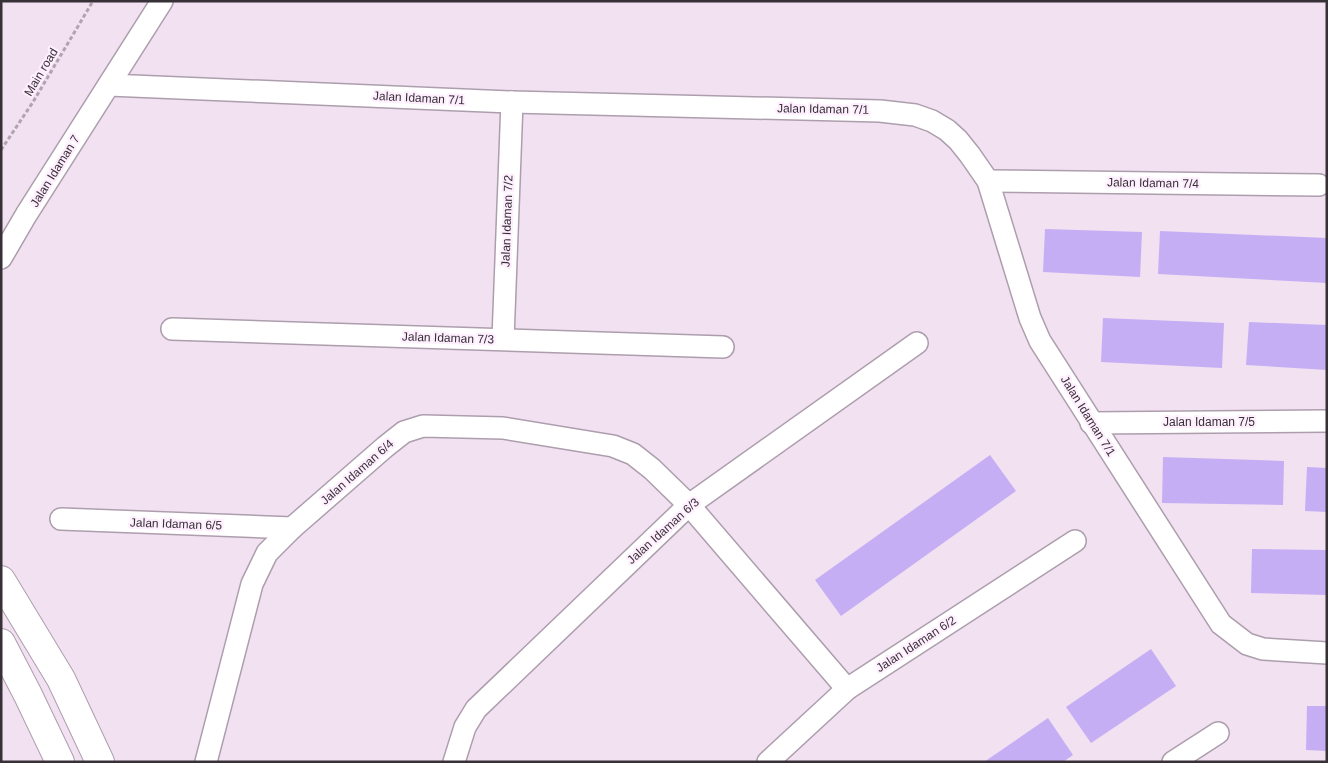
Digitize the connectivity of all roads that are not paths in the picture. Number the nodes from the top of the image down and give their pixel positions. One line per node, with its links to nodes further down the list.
1 (162, 1): 2 (street, Jalan Idaman 7)
2 (109, 85): 3 (street, Jalan Idaman 7/1); 6 (street, Jalan Idaman 7)
3 (512, 102): 4 (street, Jalan Idaman 7/1); 8 (street, Jalan Idaman 7/2)
4 (988, 181): 5 (street, Jalan Idaman 7/4); 12 (street, Jalan Idaman 7/1)
5 (1319, 185)
6 (1, 258)
7 (172, 329): 8 (street, Jalan Idaman 7/3)
8 (503, 339): 10 (street, Jalan Idaman 7/3)
9 (917, 343): 13 (street, Jalan Idaman 6/3)
10 (723, 347)
11 (1327, 422): 12 (street, Jalan Idaman 7/5)
12 (1091, 423): 19 (street, Jalan Idaman 7/1)
13 (688, 505): 15 (street, Jalan Idaman 6/4); 20 (street, Jalan Idaman 6/4); 25 (street, Jalan Idaman 6/3)
14 (61, 519): 15 (street, Jalan Idaman 6/5)
15 (292, 528): 24 (street, Jalan Idaman 6/4)
16 (1075, 541): 20 (street, Jalan Idaman 6/2)
17 (1, 580): 23 (main road)
18 (1, 643): 22 (main road)
19 (1327, 654)
20 (847, 689): 26 (street, Jalan Idaman 6/2)
21 (1218, 733): 27 (street)
22 (60, 762)
23 (100, 762)
24 (206, 762)
25 (454, 762)
26 (768, 762)
27 (1173, 762)

